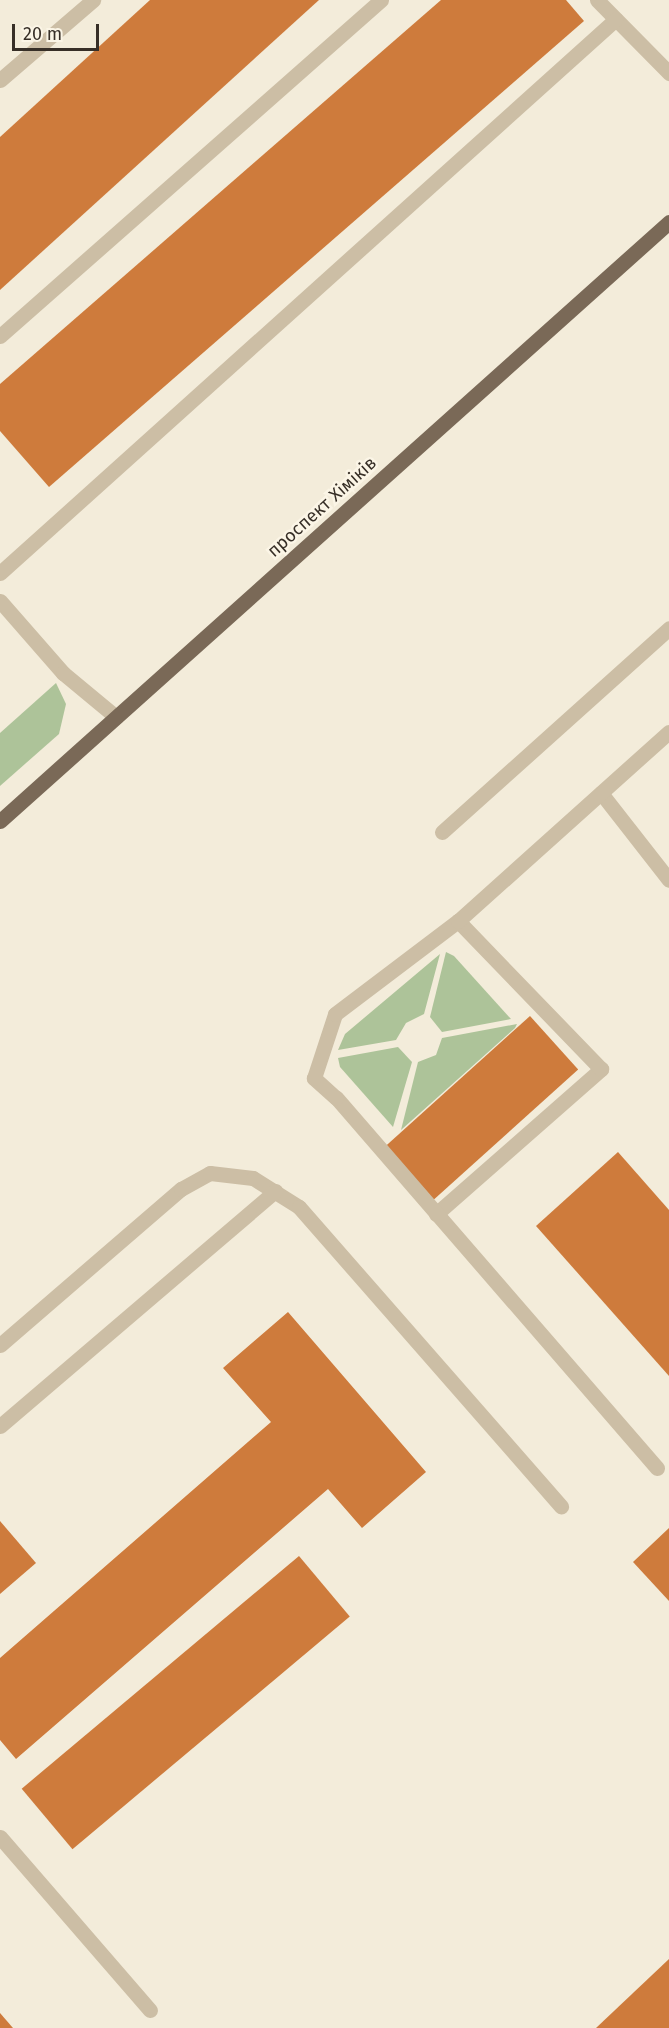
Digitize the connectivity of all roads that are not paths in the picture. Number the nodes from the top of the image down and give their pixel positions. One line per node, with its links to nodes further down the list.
1 (93, 0): 6 (lane)
2 (381, 0): 8 (lane)
3 (597, 0): 4 (lane)
4 (616, 19): 5 (lane); 9 (lane)
5 (669, 73)
6 (0, 80)
7 (669, 222): 12 (main road, проспект Хіміків)
8 (0, 336)
9 (0, 573)
10 (0, 601): 12 (lane)
11 (669, 628): 16 (lane)
12 (116, 717): 15 (main road, проспект Хіміків)
13 (669, 732): 14 (lane)
14 (601, 793): 17 (lane); 18 (lane)
15 (0, 821)
16 (442, 832)
17 (669, 880)
18 (458, 921): 20 (lane); 20 (lane)
19 (275, 1191): 21 (lane); 22 (lane); 24 (lane)
20 (436, 1214): 23 (lane)
21 (0, 1345)
22 (0, 1425)
23 (657, 1468)
24 (561, 1506)
25 (0, 1837): 26 (lane)
26 (150, 2010)

